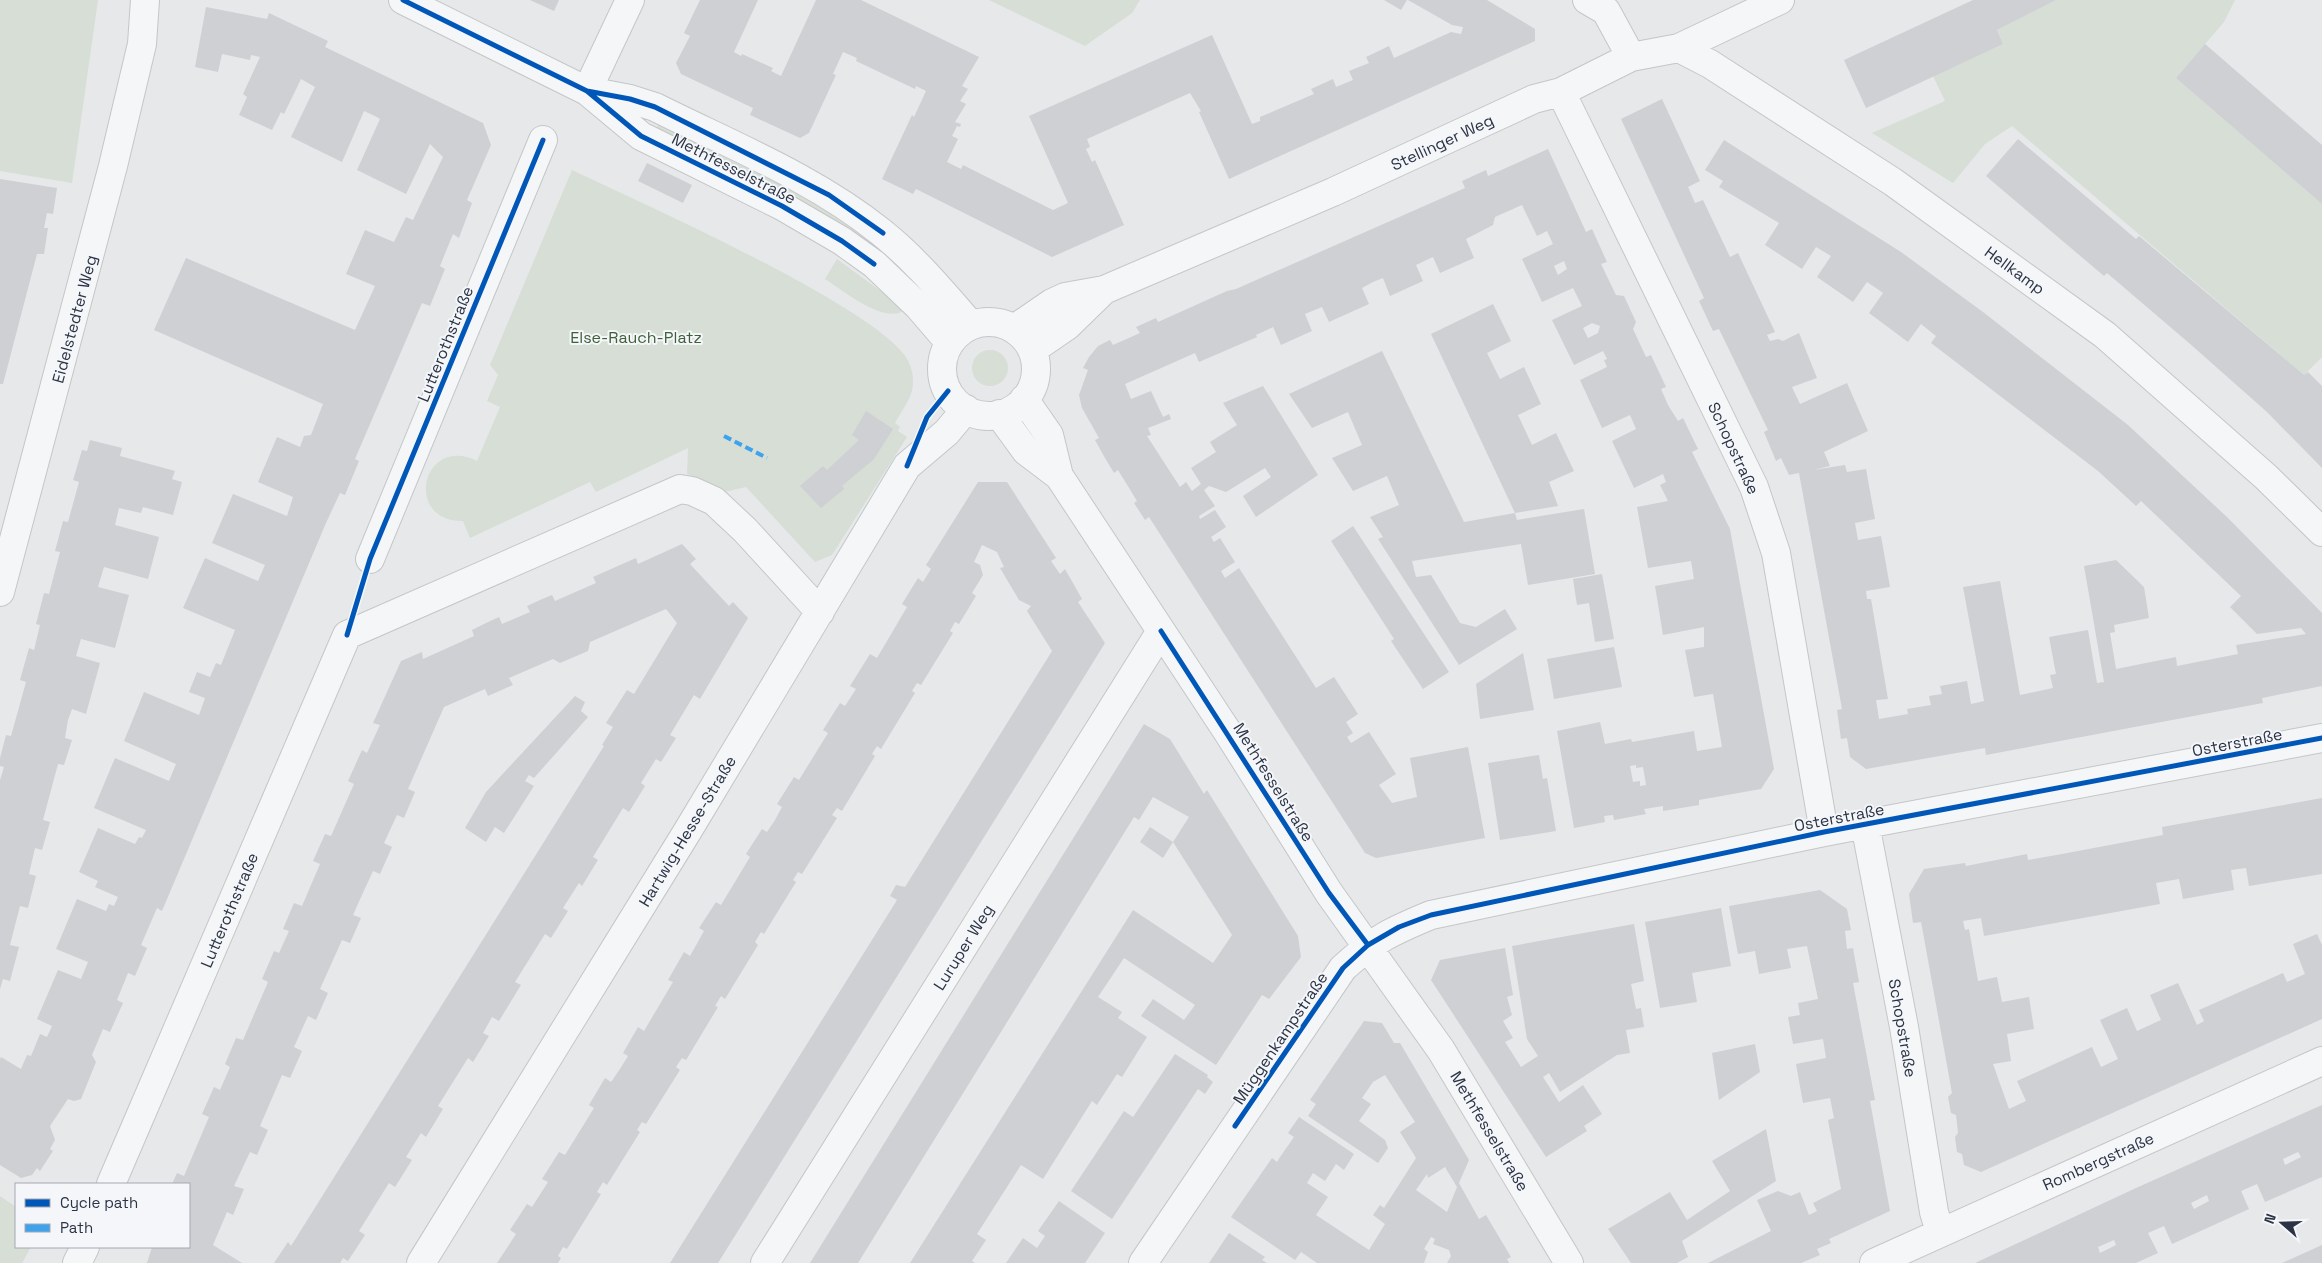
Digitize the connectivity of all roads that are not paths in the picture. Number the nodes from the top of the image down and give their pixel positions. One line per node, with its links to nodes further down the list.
1 (145, 0): 7 (street, Eidelstedter Weg)
2 (165, 0): 7 (street, Eidelstedter Weg)
3 (403, 0): 10 (street, Methfesselstraße)
4 (630, 0): 10 (street)
5 (1587, 0): 9 (street)
6 (1780, 0): 8 (street, Stellinger Weg)
7 (142, 44): 24 (street, Eidelstedter Weg)
8 (1678, 48): 9 (street, Stellinger Weg); 22 (street, Hellkamp)
9 (1631, 57): 11 (street, Stellinger Weg)
10 (587, 91): 14 (street, Methfesselstraße); 16 (street, Methfesselstraße)
11 (1562, 92): 13 (street, Stellinger Weg); 29 (street, Schopstraße)
12 (544, 140): 23 (street, Lutterothstraße)
13 (1104, 290): 15 (street, Stellinger Weg); 17 (street, Stellinger Weg)
14 (971, 325): 15 (street); 16 (street)
15 (1014, 329): 17 (street)
16 (950, 343): 19 (street)
17 (1032, 350): 18 (street)
18 (1024, 399): 20 (street); 21 (street, Methfesselstraße)
19 (966, 409): 20 (street); 25 (street, Hartwig-Hesse-Straße)
20 (999, 414): 21 (street, Methfesselstraße)
21 (1059, 476): 26 (street, Methfesselstraße)
22 (2322, 532)
23 (370, 559)
24 (0, 592)
25 (820, 612): 32 (street, Lutterothstraße); 36 (street, Hartwig-Hesse-Straße)
26 (1161, 631): 30 (street, Methfesselstraße); 37 (street, Luruper Weg)
27 (2322, 738): 28 (street, Osterstraße)
28 (1865, 824): 29 (street, Osterstraße); 33 (street, Schopstraße)
29 (1824, 832): 30 (street, Osterstraße)
30 (1368, 945): 38 (street, Müggenkampstraße); 39 (street, Methfesselstraße)
31 (2322, 1060): 33 (street, Rombergstraße)
32 (112, 1183)
33 (1940, 1232): 40 (street, Rombergstraße)
34 (84, 1248): 35 (street)
35 (77, 1263)
36 (421, 1263)
37 (765, 1263)
38 (1143, 1263)
39 (1569, 1263)
40 (1874, 1263)

